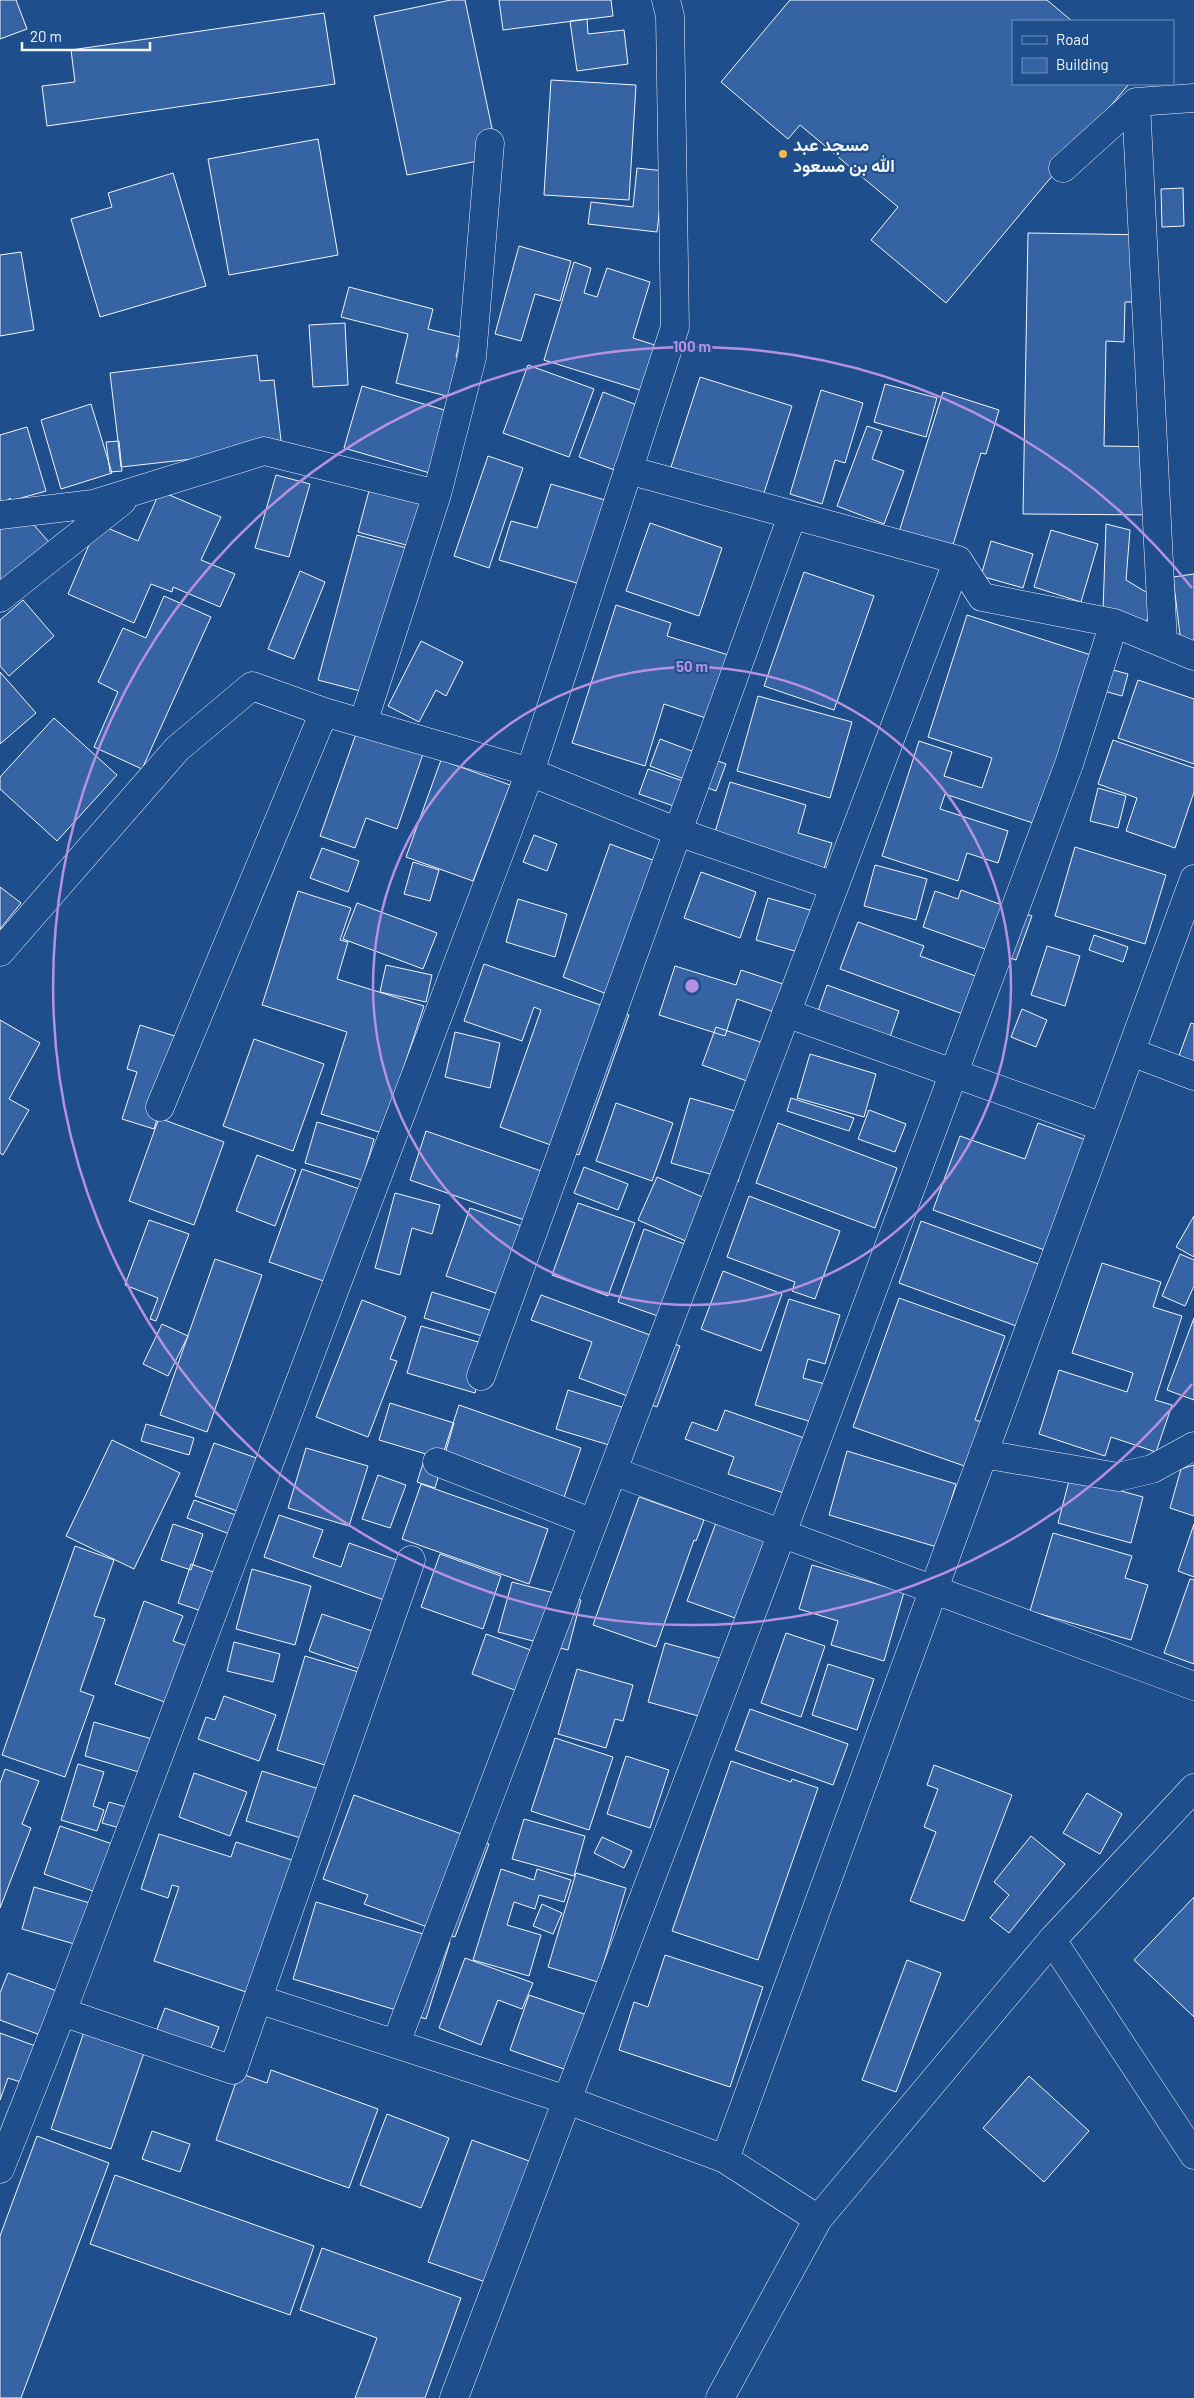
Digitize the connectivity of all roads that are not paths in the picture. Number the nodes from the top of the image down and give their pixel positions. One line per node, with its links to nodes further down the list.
1 (666, 0): 6 (street)
2 (1194, 98): 3 (street)
3 (1136, 102): 5 (street); 14 (street)
4 (490, 143): 8 (street)
5 (1063, 168)
6 (628, 470): 10 (street); 18 (street)
7 (134, 492): 8 (street); 9 (street); 12 (street)
8 (437, 494): 17 (street)
9 (0, 515)
10 (792, 516): 11 (street); 19 (street)
11 (958, 560): 13 (street); 21 (street)
12 (0, 598)
13 (1114, 623): 14 (street); 25 (street)
14 (1163, 643): 15 (street)
15 (1194, 656)
16 (324, 712): 17 (street); 22 (street); 27 (street)
17 (363, 723): 18 (street)
18 (530, 772): 19 (street); 42 (street)
19 (678, 832): 21 (street); 29 (street)
20 (1194, 879): 24 (street)
21 (834, 886): 23 (street)
22 (0, 952)
23 (786, 1013): 25 (street); 33 (street)
24 (1131, 1052): 26 (street); 28 (street)
25 (953, 1073): 28 (street); 35 (street)
26 (1194, 1076)
27 (160, 1108)
28 (1103, 1127): 31 (street)
29 (481, 1376)
30 (1194, 1446): 31 (street)
31 (983, 1454): 37 (street)
32 (437, 1462): 34 (street)
33 (613, 1471): 34 (street); 35 (street)
34 (593, 1523): 43 (street)
35 (782, 1533): 37 (street); 44 (street)
36 (411, 1560): 41 (street)
37 (934, 1589): 38 (street); 46 (street)
38 (1194, 1686)
39 (1194, 1788): 40 (street)
40 (1052, 1940): 45 (street); 48 (street)
41 (258, 1999): 42 (street); 43 (street)
42 (62, 2012): 47 (street)
43 (396, 2043): 44 (street)
44 (567, 2100): 46 (street); 49 (street)
45 (1194, 2155)
46 (725, 2159): 48 (street)
47 (0, 2169)
48 (818, 2218): 50 (street)
49 (454, 2398)
50 (720, 2398)

